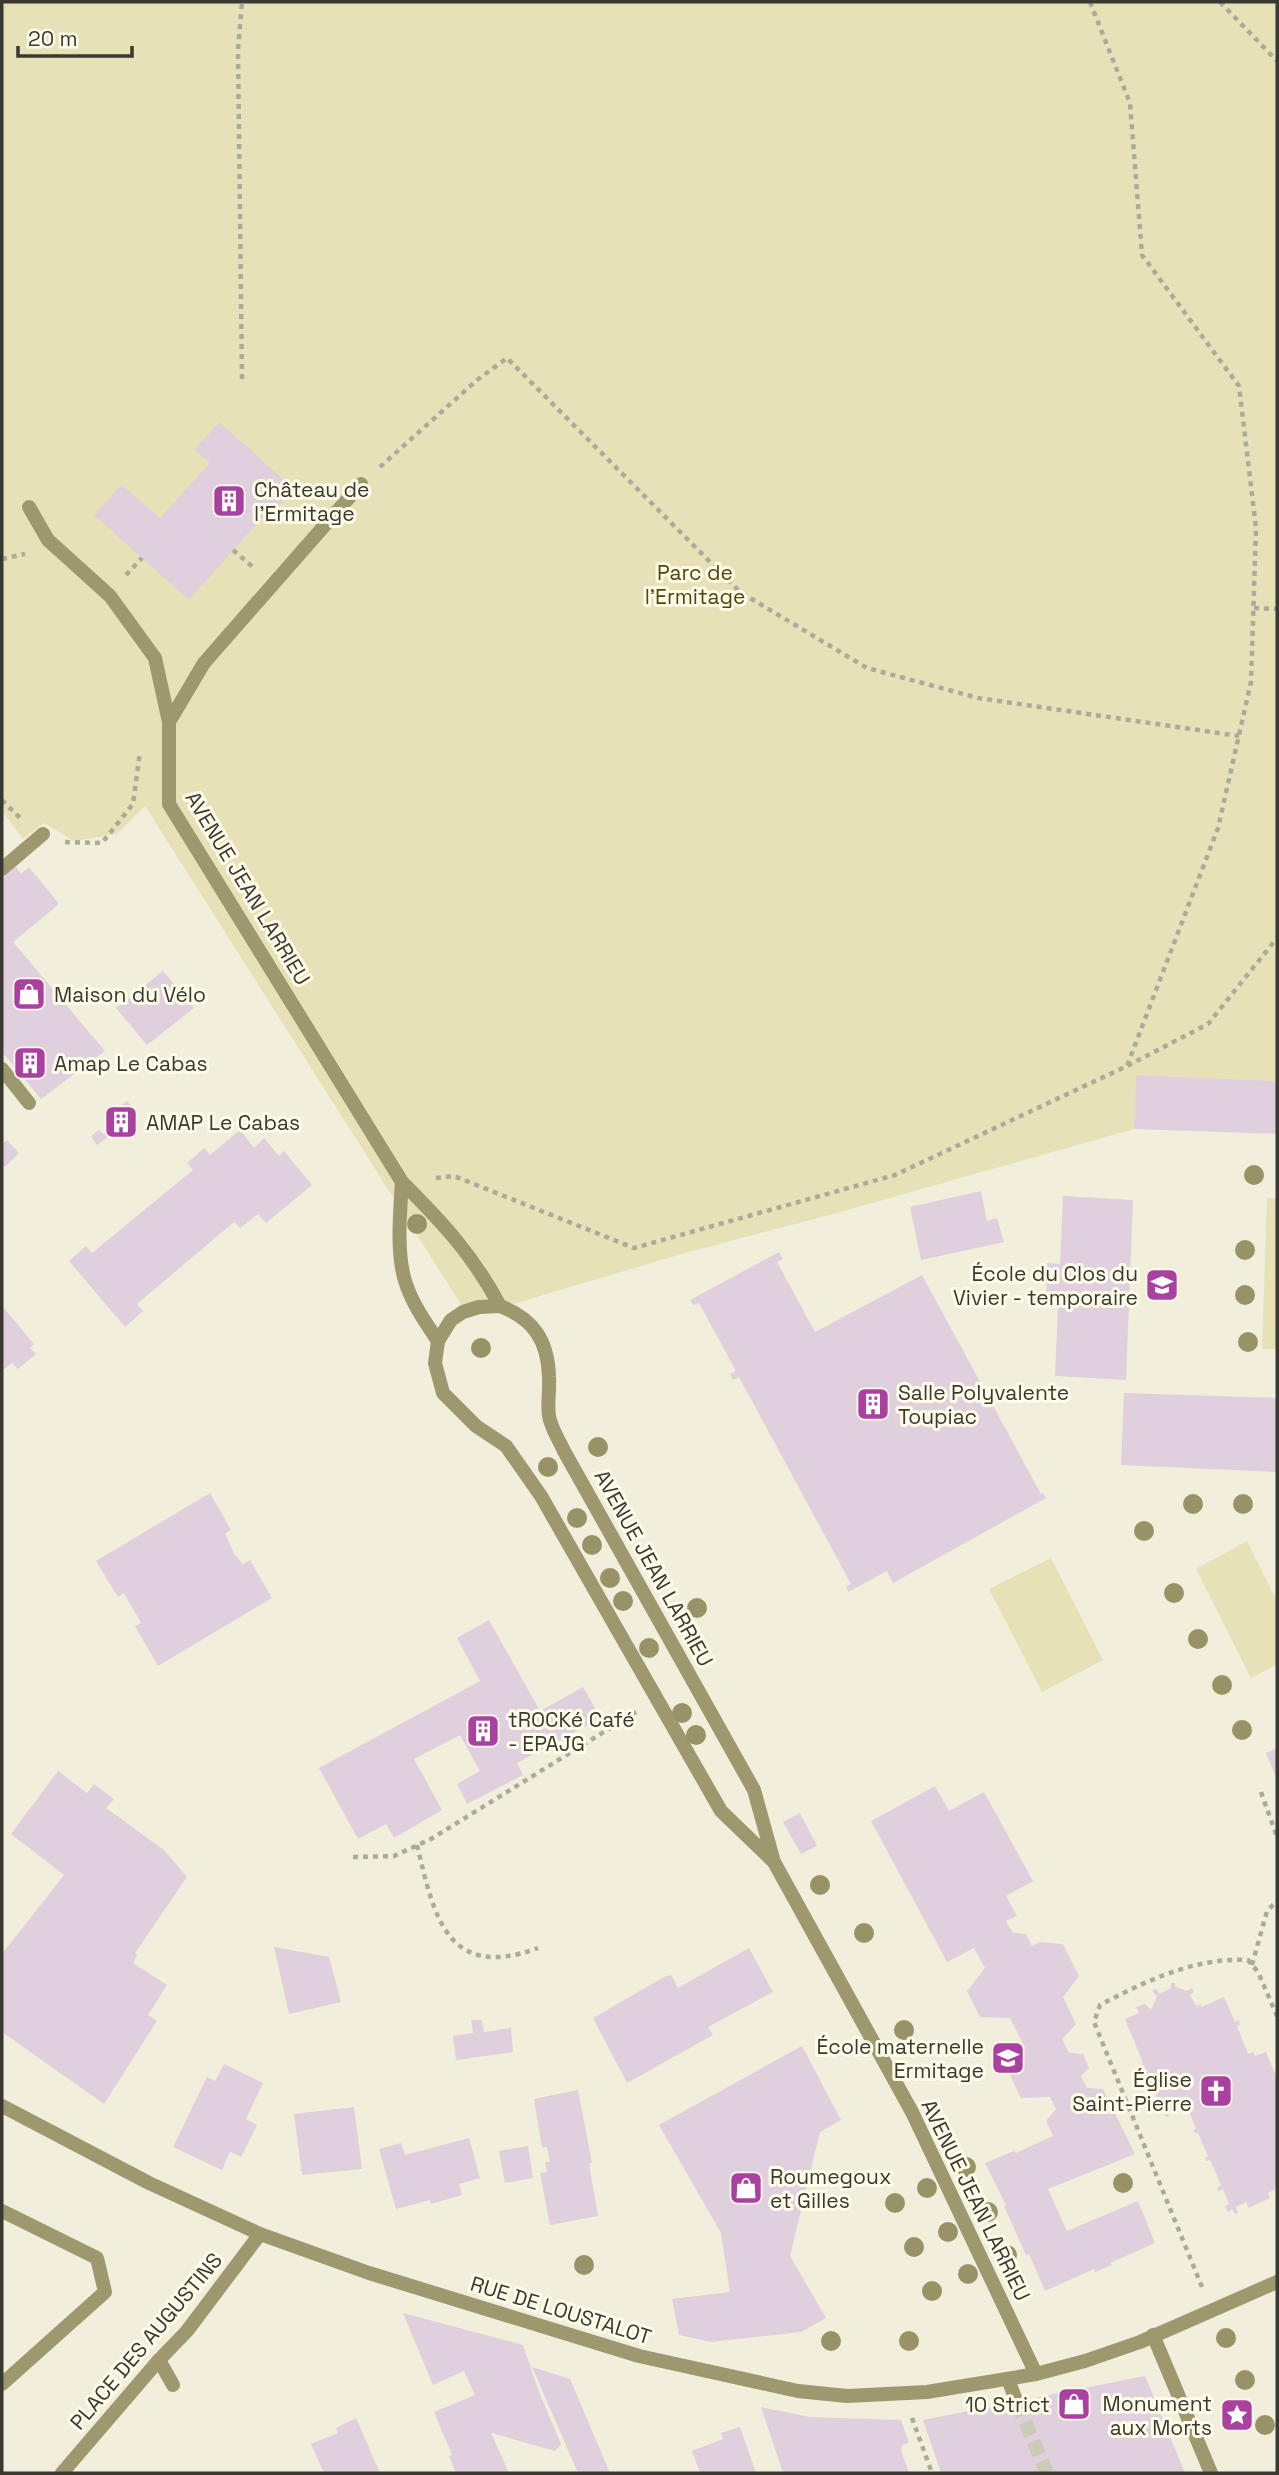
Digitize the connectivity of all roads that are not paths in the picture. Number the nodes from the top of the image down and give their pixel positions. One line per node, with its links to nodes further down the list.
1 (361, 484): 3 (street)
2 (29, 507): 3 (street, AVENUE JEAN LARRIEU)
3 (169, 722): 8 (street, AVENUE JEAN LARRIEU)
4 (43, 834): 5 (street)
5 (2, 869)
6 (2, 1069): 7 (street)
7 (29, 1103)
8 (402, 1182): 9 (street, AVENUE JEAN LARRIEU); 10 (street)
9 (500, 1306): 10 (street); 11 (street, AVENUE JEAN LARRIEU)
10 (438, 1341): 11 (street, AVENUE JEAN LARRIEU)
11 (774, 1862): 18 (street, AVENUE JEAN LARRIEU)
12 (2, 2106): 14 (street, RUE DE LOUSTALOT)
13 (2, 2211): 20 (street)
14 (260, 2234): 17 (street, PLACE DES AUGUSTINS); 19 (street, RUE DE LOUSTALOT)
15 (1277, 2282): 16 (street, RUE DE LOUSTALOT)
16 (1146, 2339): 18 (street, RUE DE LOUSTALOT); 24 (street)
17 (159, 2360): 21 (street); 23 (street, PLACE DES AUGUSTINS)
18 (1036, 2374): 19 (street, RUE DE LOUSTALOT)
19 (1008, 2379): 22 (street)
20 (2, 2384)
21 (173, 2385)
22 (1017, 2403)
23 (62, 2473)
24 (1211, 2473)

